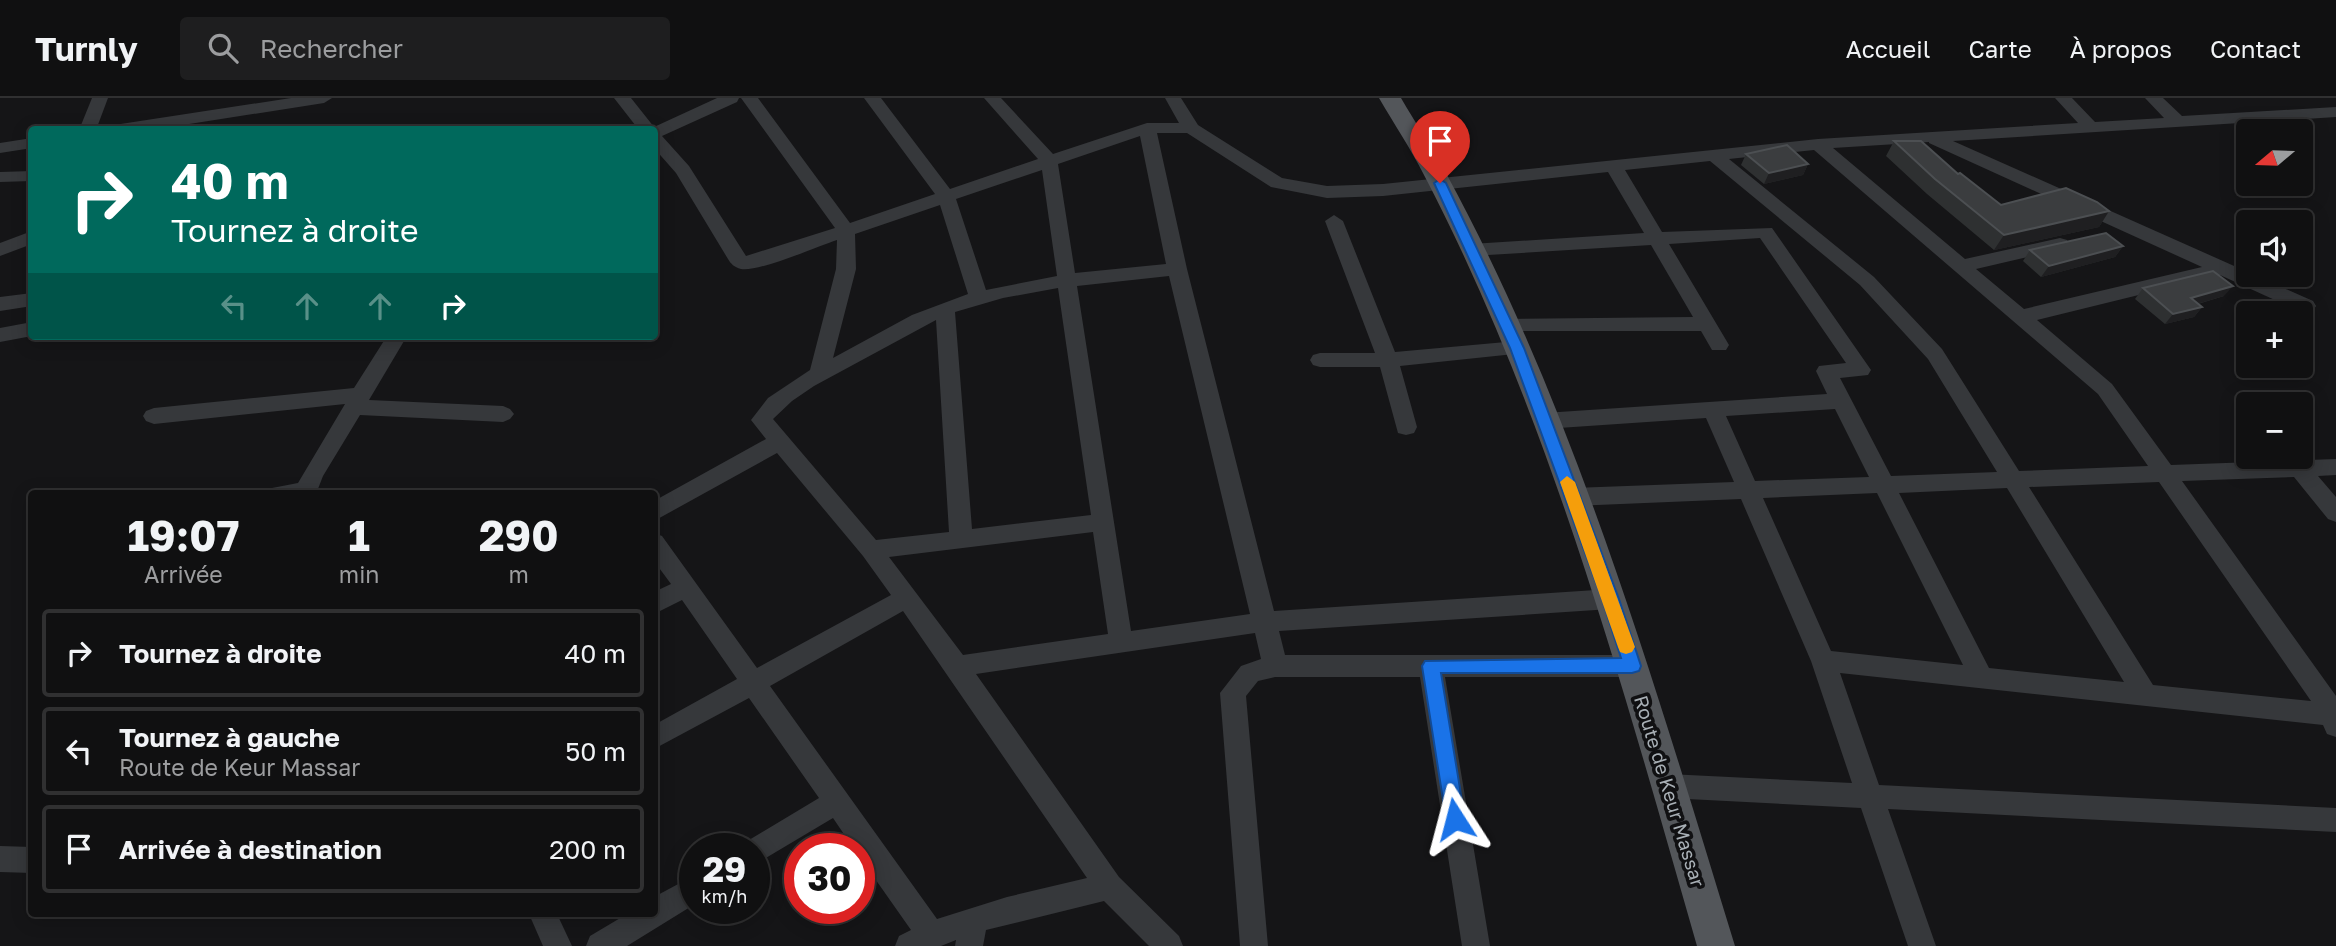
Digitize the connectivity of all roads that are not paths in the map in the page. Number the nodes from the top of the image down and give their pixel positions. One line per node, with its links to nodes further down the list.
1 (100, 98): 18 (street)
2 (205, 98): 17 (street)
3 (324, 98): 17 (street)
4 (622, 98): 20 (street)
5 (731, 98): 24 (street)
6 (750, 98): 39 (street)
7 (872, 98): 36 (street)
8 (992, 98): 31 (street)
9 (1173, 98): 23 (street)
10 (1390, 98): 35 (main road, Route de Keur Massar)
11 (2063, 98): 21 (street)
12 (2152, 98): 16 (street)
13 (2254, 98): 15 (street)
14 (2336, 112): 15 (street)
15 (2274, 116): 16 (street)
16 (2178, 121): 21 (street)
17 (197, 124): 19 (street)
18 (89, 126)
19 (169, 126)
20 (646, 126)
21 (2091, 127): 25 (street)
22 (1147, 128): 23 (street); 31 (street); 48 (street)
23 (1191, 128): 35 (street)
24 (658, 133)
25 (1930, 137): 28 (street); 38 (street)
26 (658, 140): 39 (street)
27 (28, 144): 29 (street)
28 (1818, 144): 30 (street); 46 (street)
29 (0, 148)
30 (1714, 155): 32 (street); 77 (street)
31 (1049, 160): 36 (street); 49 (street)
32 (1613, 165): 35 (street); 42 (street)
33 (28, 176): 34 (street)
34 (0, 177)
35 (1440, 183): 45 (main road, Route de Keur Massar)
36 (946, 196): 39 (street); 50 (street)
37 (1334, 221): 63 (street)
38 (2132, 228): 40 (street); 47 (street)
39 (846, 230): 64 (street)
40 (2106, 234)
41 (28, 239): 44 (street)
42 (1657, 239): 45 (street); 56 (street); 66 (street)
43 (2079, 239): 46 (street)
44 (0, 250)
45 (1471, 250): 59 (main road, Route de Keur Massar)
46 (1961, 266): 55 (street)
47 (2222, 268): 52 (street); 55 (street)
48 (1177, 269): 49 (street); 92 (street)
49 (1066, 281): 50 (street); 84 (street)
50 (979, 299): 54 (street)
51 (28, 300): 53 (street)
52 (2295, 301)
53 (0, 304)
54 (945, 309): 64 (street); 85 (street)
55 (2021, 317): 76 (street)
56 (1707, 324): 59 (street); 61 (street)
57 (28, 330): 58 (street)
58 (0, 335)
59 (1511, 336): 63 (street); 70 (main road, Route de Keur Massar)
60 (395, 340): 65 (street)
61 (1719, 345)
62 (1320, 360): 63 (street)
63 (1388, 360): 71 (street)
64 (818, 374): 72 (street)
65 (357, 401): 68 (street); 69 (street); 79 (street)
66 (1840, 401): 67 (street); 78 (street)
67 (1713, 410): 70 (street); 80 (street)
68 (503, 414)
69 (154, 416)
70 (1544, 421): 81 (main road, Route de Keur Massar)
71 (1406, 427)
72 (780, 441): 82 (street); 87 (street)
73 (2336, 467): 74 (street)
74 (2313, 468)
75 (2300, 469): 76 (street); 83 (street)
76 (2165, 474): 77 (street); 102 (street)
77 (2013, 480): 78 (street); 101 (street)
78 (1884, 485): 80 (street); 99 (street)
79 (307, 490)
80 (1748, 490): 81 (street); 94 (street)
81 (1573, 497): 90 (main road, Route de Keur Massar)
82 (658, 510)
83 (2336, 513)
84 (1103, 522): 85 (street); 93 (street)
85 (961, 540): 87 (street)
86 (658, 548): 88 (street)
87 (871, 550): 89 (street)
88 (686, 587): 91 (street); 100 (street)
89 (906, 598): 95 (street); 100 (street)
90 (1611, 599): 92 (street); 98 (main road, Route de Keur Massar)
91 (658, 602)
92 (1265, 622): 93 (street); 96 (street)
93 (1121, 642): 95 (street)
94 (1823, 661): 99 (street); 106 (street)
95 (957, 666): 112 (street)
96 (1275, 666): 97 (street); 122 (street)
97 (1431, 666): 98 (street); 123 (street)
98 (1632, 666): 105 (main road, Route de Keur Massar)
99 (1982, 678): 101 (street)
100 (754, 683): 104 (street); 107 (street)
101 (2146, 695): 102 (street)
102 (2336, 715): 103 (street)
103 (2336, 726)
104 (658, 736)
105 (1668, 786): 106 (street); 124 (main road, Route de Keur Massar)
106 (1870, 796): 108 (street); 125 (street)
107 (837, 802): 109 (street); 118 (street)
108 (2336, 820)
109 (770, 842)
110 (0, 859): 111 (street)
111 (28, 860)
112 (1109, 886): 117 (street); 119 (street)
113 (679, 898): 114 (street)
114 (658, 911)
115 (544, 917): 120 (street)
116 (647, 917): 121 (street)
117 (971, 934): 118 (street)
118 (920, 940)
119 (1160, 942)
120 (558, 946)
121 (600, 946)
122 (1254, 946)
123 (1476, 946)
124 (1716, 946)
125 (1922, 946)

